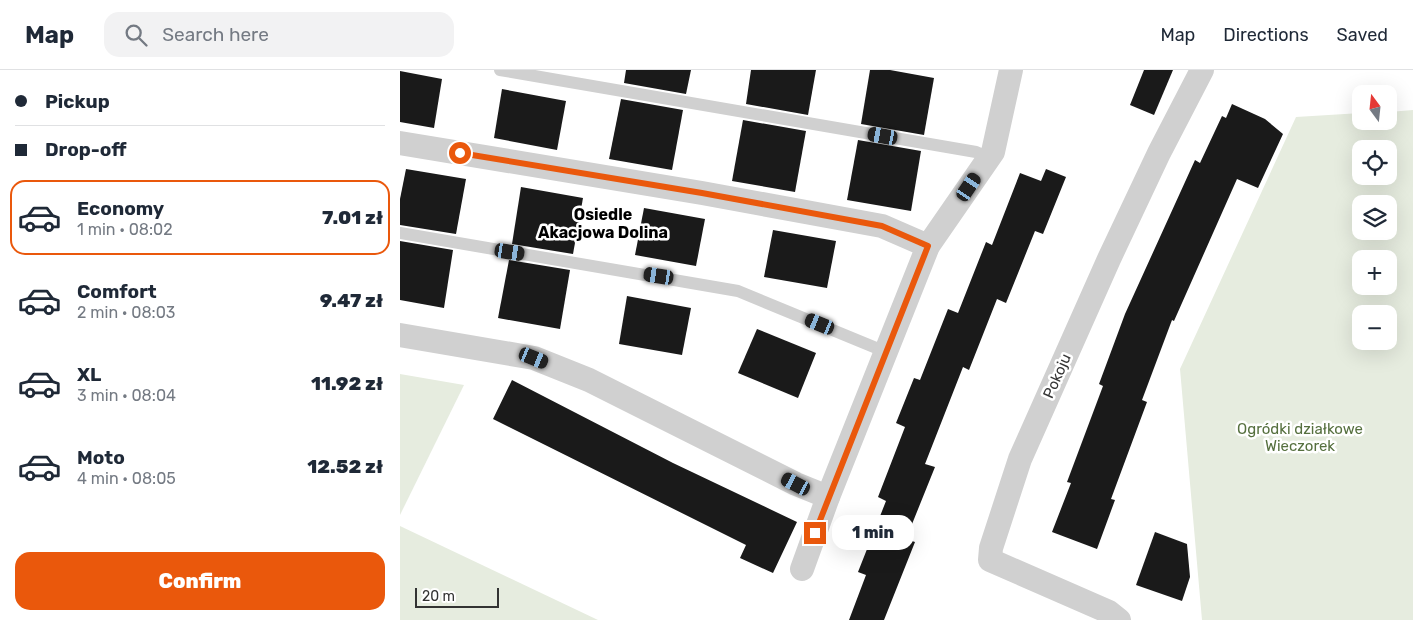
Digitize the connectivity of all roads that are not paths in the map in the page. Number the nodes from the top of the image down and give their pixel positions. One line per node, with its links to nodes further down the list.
1 (500, 70): 5 (lane)
2 (1011, 70): 5 (street)
3 (1202, 70): 12 (street, Pokoju)
4 (400, 143): 7 (street)
5 (989, 158): 7 (street)
6 (400, 233): 9 (lane)
7 (928, 246): 9 (street)
8 (400, 335): 10 (street)
9 (886, 352): 10 (street)
10 (828, 497): 11 (street)
11 (802, 568)
12 (1120, 620)

